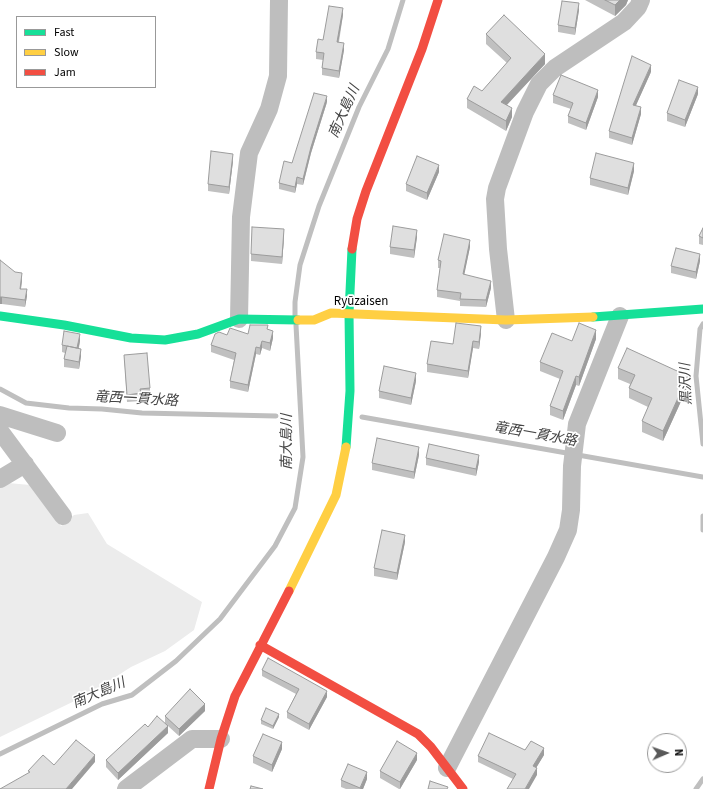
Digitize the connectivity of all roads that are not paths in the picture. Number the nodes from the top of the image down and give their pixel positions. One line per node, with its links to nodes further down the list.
1 (279, 0): 8 (street)
2 (438, 0): 5 (street)
3 (641, 0): 9 (street)
4 (703, 309): 7 (street, Ryūzaisen)
5 (349, 313): 8 (street, Ryūzaisen); 9 (street, Ryūzaisen); 16 (street)
6 (0, 316): 8 (street, Ryūzaisen)
7 (620, 316): 9 (street, Ryūzaisen); 18 (street)
8 (239, 319)
9 (506, 320)
10 (0, 415): 12 (street)
11 (0, 431): 13 (street)
12 (57, 433)
13 (25, 464): 14 (street); 15 (street)
14 (0, 479)
15 (63, 516)
16 (260, 645): 17 (street); 18 (street)
17 (221, 739): 19 (street); 20 (street)
18 (447, 768): 21 (street)
19 (126, 789)
20 (209, 789)
21 (463, 789)

